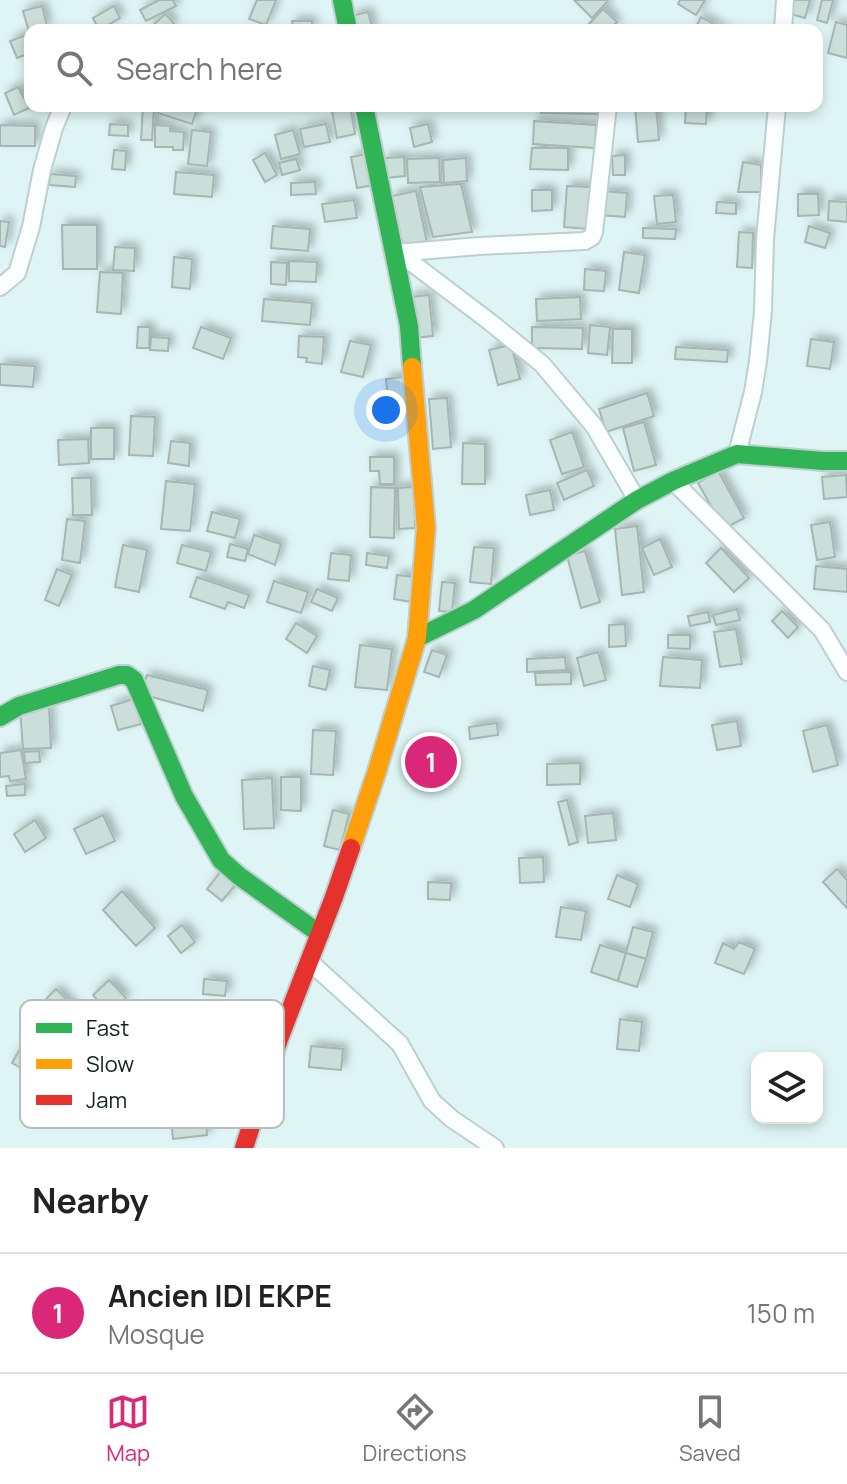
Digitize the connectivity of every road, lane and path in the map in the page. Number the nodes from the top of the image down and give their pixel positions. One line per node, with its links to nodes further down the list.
1 (342, 0): 3 (street)
2 (785, 0): 4 (street)
3 (347, 24)
4 (783, 24)
5 (61, 112): 10 (street)
6 (365, 112): 9 (street)
7 (607, 112): 9 (street)
8 (776, 112): 11 (street)
9 (396, 253): 14 (street); 15 (street)
10 (0, 287)
11 (737, 454): 12 (street); 13 (street)
12 (847, 461)
13 (673, 481): 14 (street); 16 (street)
14 (637, 500): 15 (street)
15 (417, 638): 18 (street)
16 (847, 672)
17 (0, 717): 18 (street)
18 (320, 934): 19 (street)
19 (309, 961): 20 (street); 23 (street)
20 (284, 1026)
21 (250, 1128): 22 (street)
22 (243, 1148)
23 (495, 1148)

